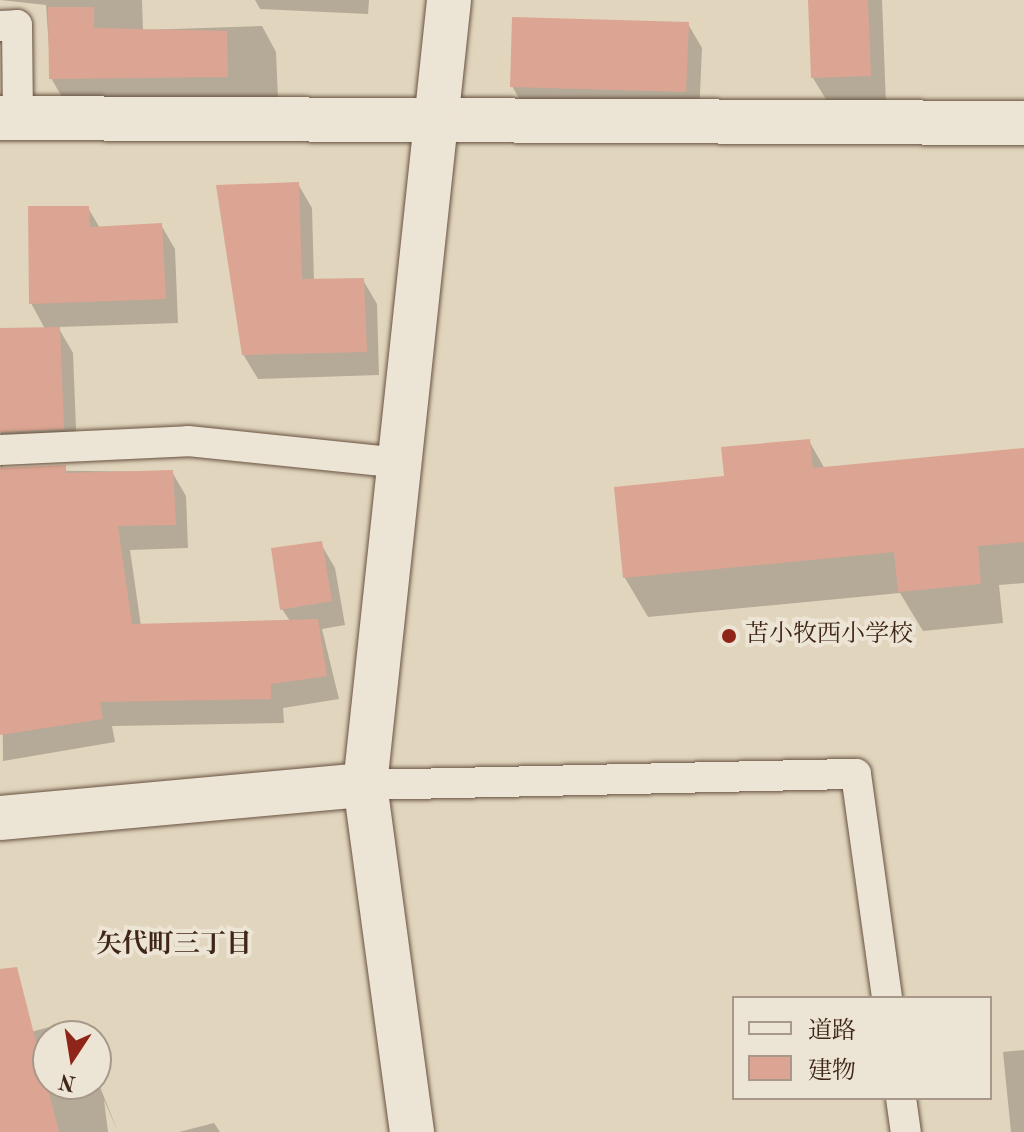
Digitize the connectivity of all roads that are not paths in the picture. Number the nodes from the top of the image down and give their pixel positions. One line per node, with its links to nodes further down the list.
1 (449, 0): 4 (street)
2 (0, 26): 3 (lane)
3 (9, 118): 4 (street)
4 (438, 122): 5 (street); 7 (street)
5 (1024, 123)
6 (0, 450): 7 (lane)
7 (400, 463): 8 (street)
8 (365, 785): 9 (street); 10 (lane); 12 (street)
9 (0, 818)
10 (887, 996)
11 (901, 1100): 13 (lane)
12 (412, 1132)
13 (906, 1132)

